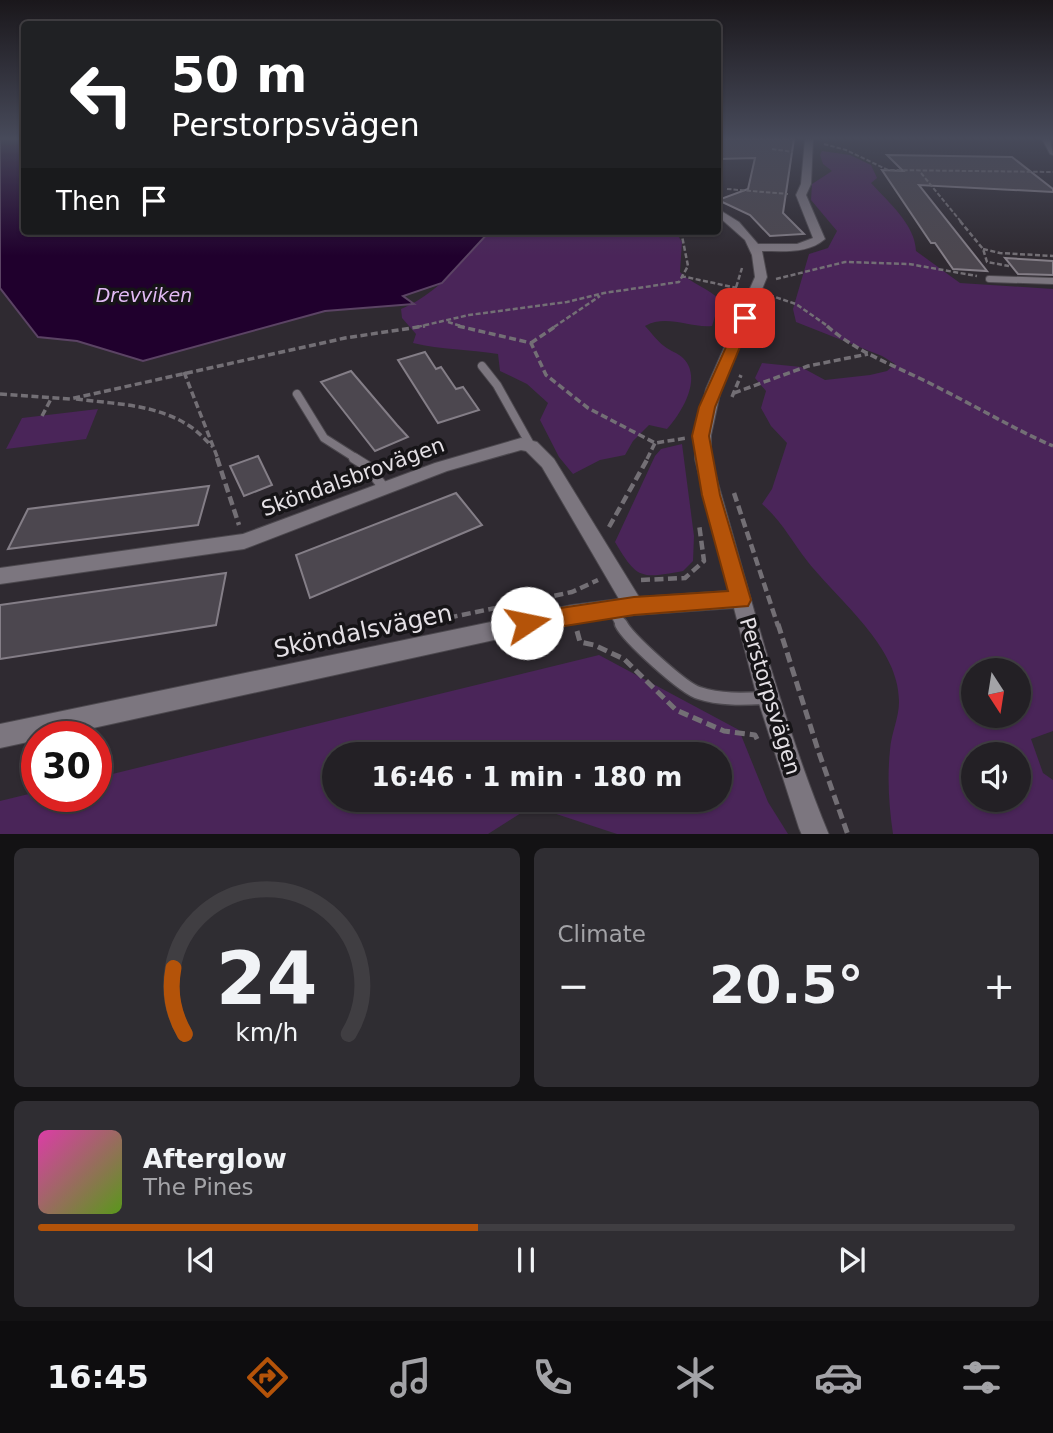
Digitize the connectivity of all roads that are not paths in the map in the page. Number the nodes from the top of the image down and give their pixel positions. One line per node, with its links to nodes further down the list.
1 (806, 178): 3 (street)
2 (721, 214): 3 (street)
3 (755, 247): 11 (street, Perstorpsvägen)
4 (989, 279): 5 (lane)
5 (1053, 281)
6 (482, 366): 8 (lane)
7 (298, 394): 9 (lane)
8 (531, 446): 9 (street, Sköndalsbrovägen); 12 (street)
9 (384, 488): 10 (street, Sköndalsbrovägen)
10 (0, 576)
11 (741, 600): 12 (street, Sköndalsvägen); 13 (street, Perstorpsvägen)
12 (623, 607): 13 (lane); 14 (street, Sköndalsvägen)
13 (769, 697): 15 (street, Perstorpsvägen)
14 (0, 736)
15 (816, 834)

